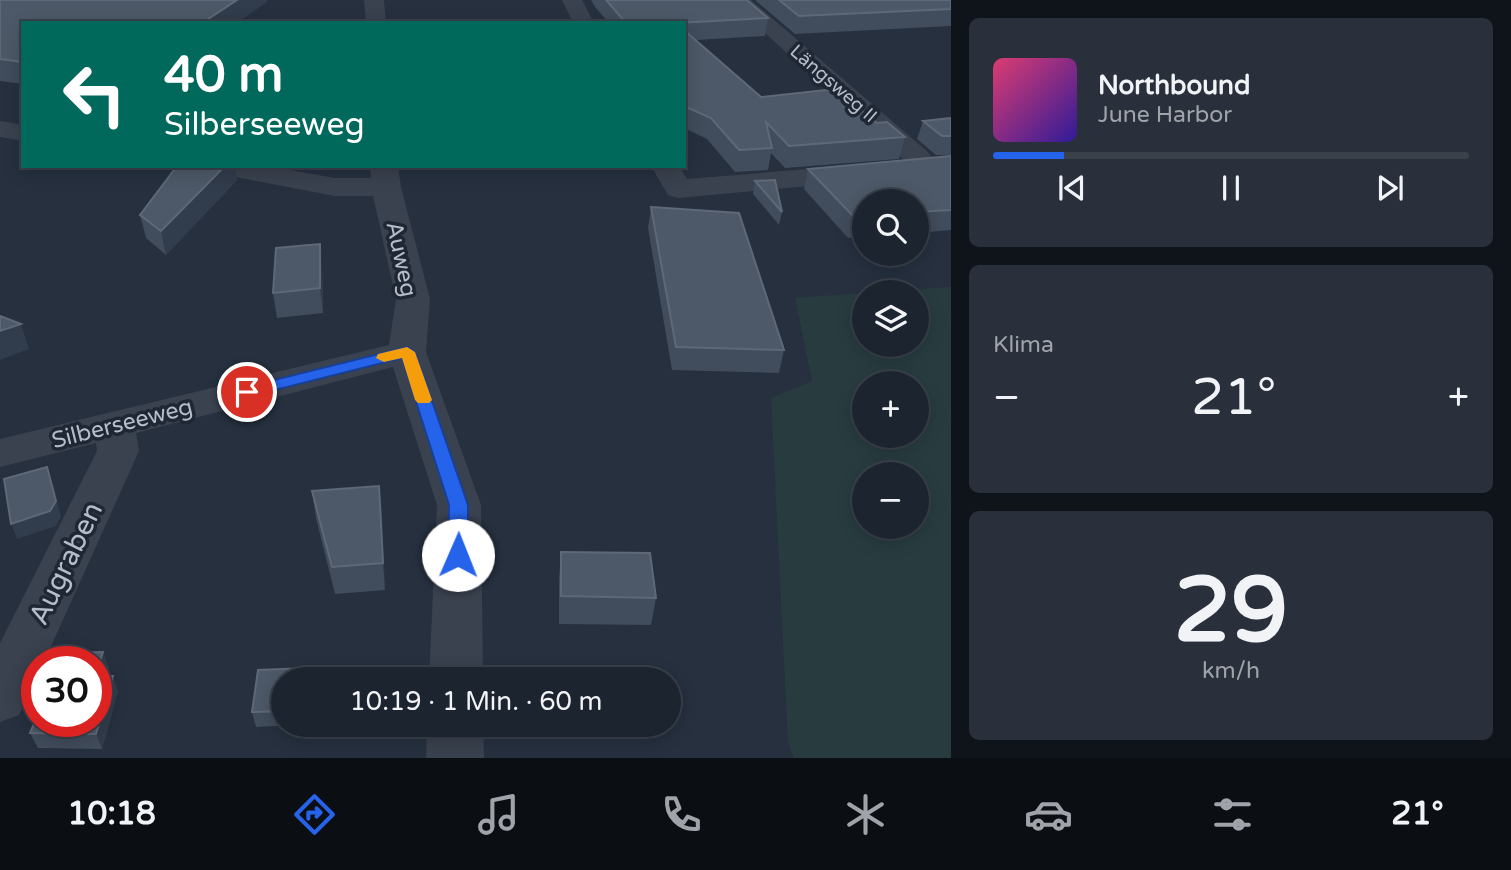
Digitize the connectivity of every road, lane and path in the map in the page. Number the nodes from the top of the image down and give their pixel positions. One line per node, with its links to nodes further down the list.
1 (374, 0): 4 (street)
2 (572, 0): 5 (street)
3 (739, 0): 8 (street, Längsweg II)
4 (376, 21)
5 (583, 21)
6 (0, 129): 7 (street)
7 (21, 133)
8 (939, 166): 11 (street)
9 (231, 168): 10 (street)
10 (385, 177): 12 (street, Auweg)
11 (671, 178)
12 (407, 352): 13 (street, Silberseeweg); 15 (street, Auweg)
13 (114, 425): 14 (street, Silberseeweg); 16 (street, Augraben)
14 (0, 453)
15 (456, 667)
16 (0, 698)
17 (455, 737): 18 (street)
18 (455, 758)

